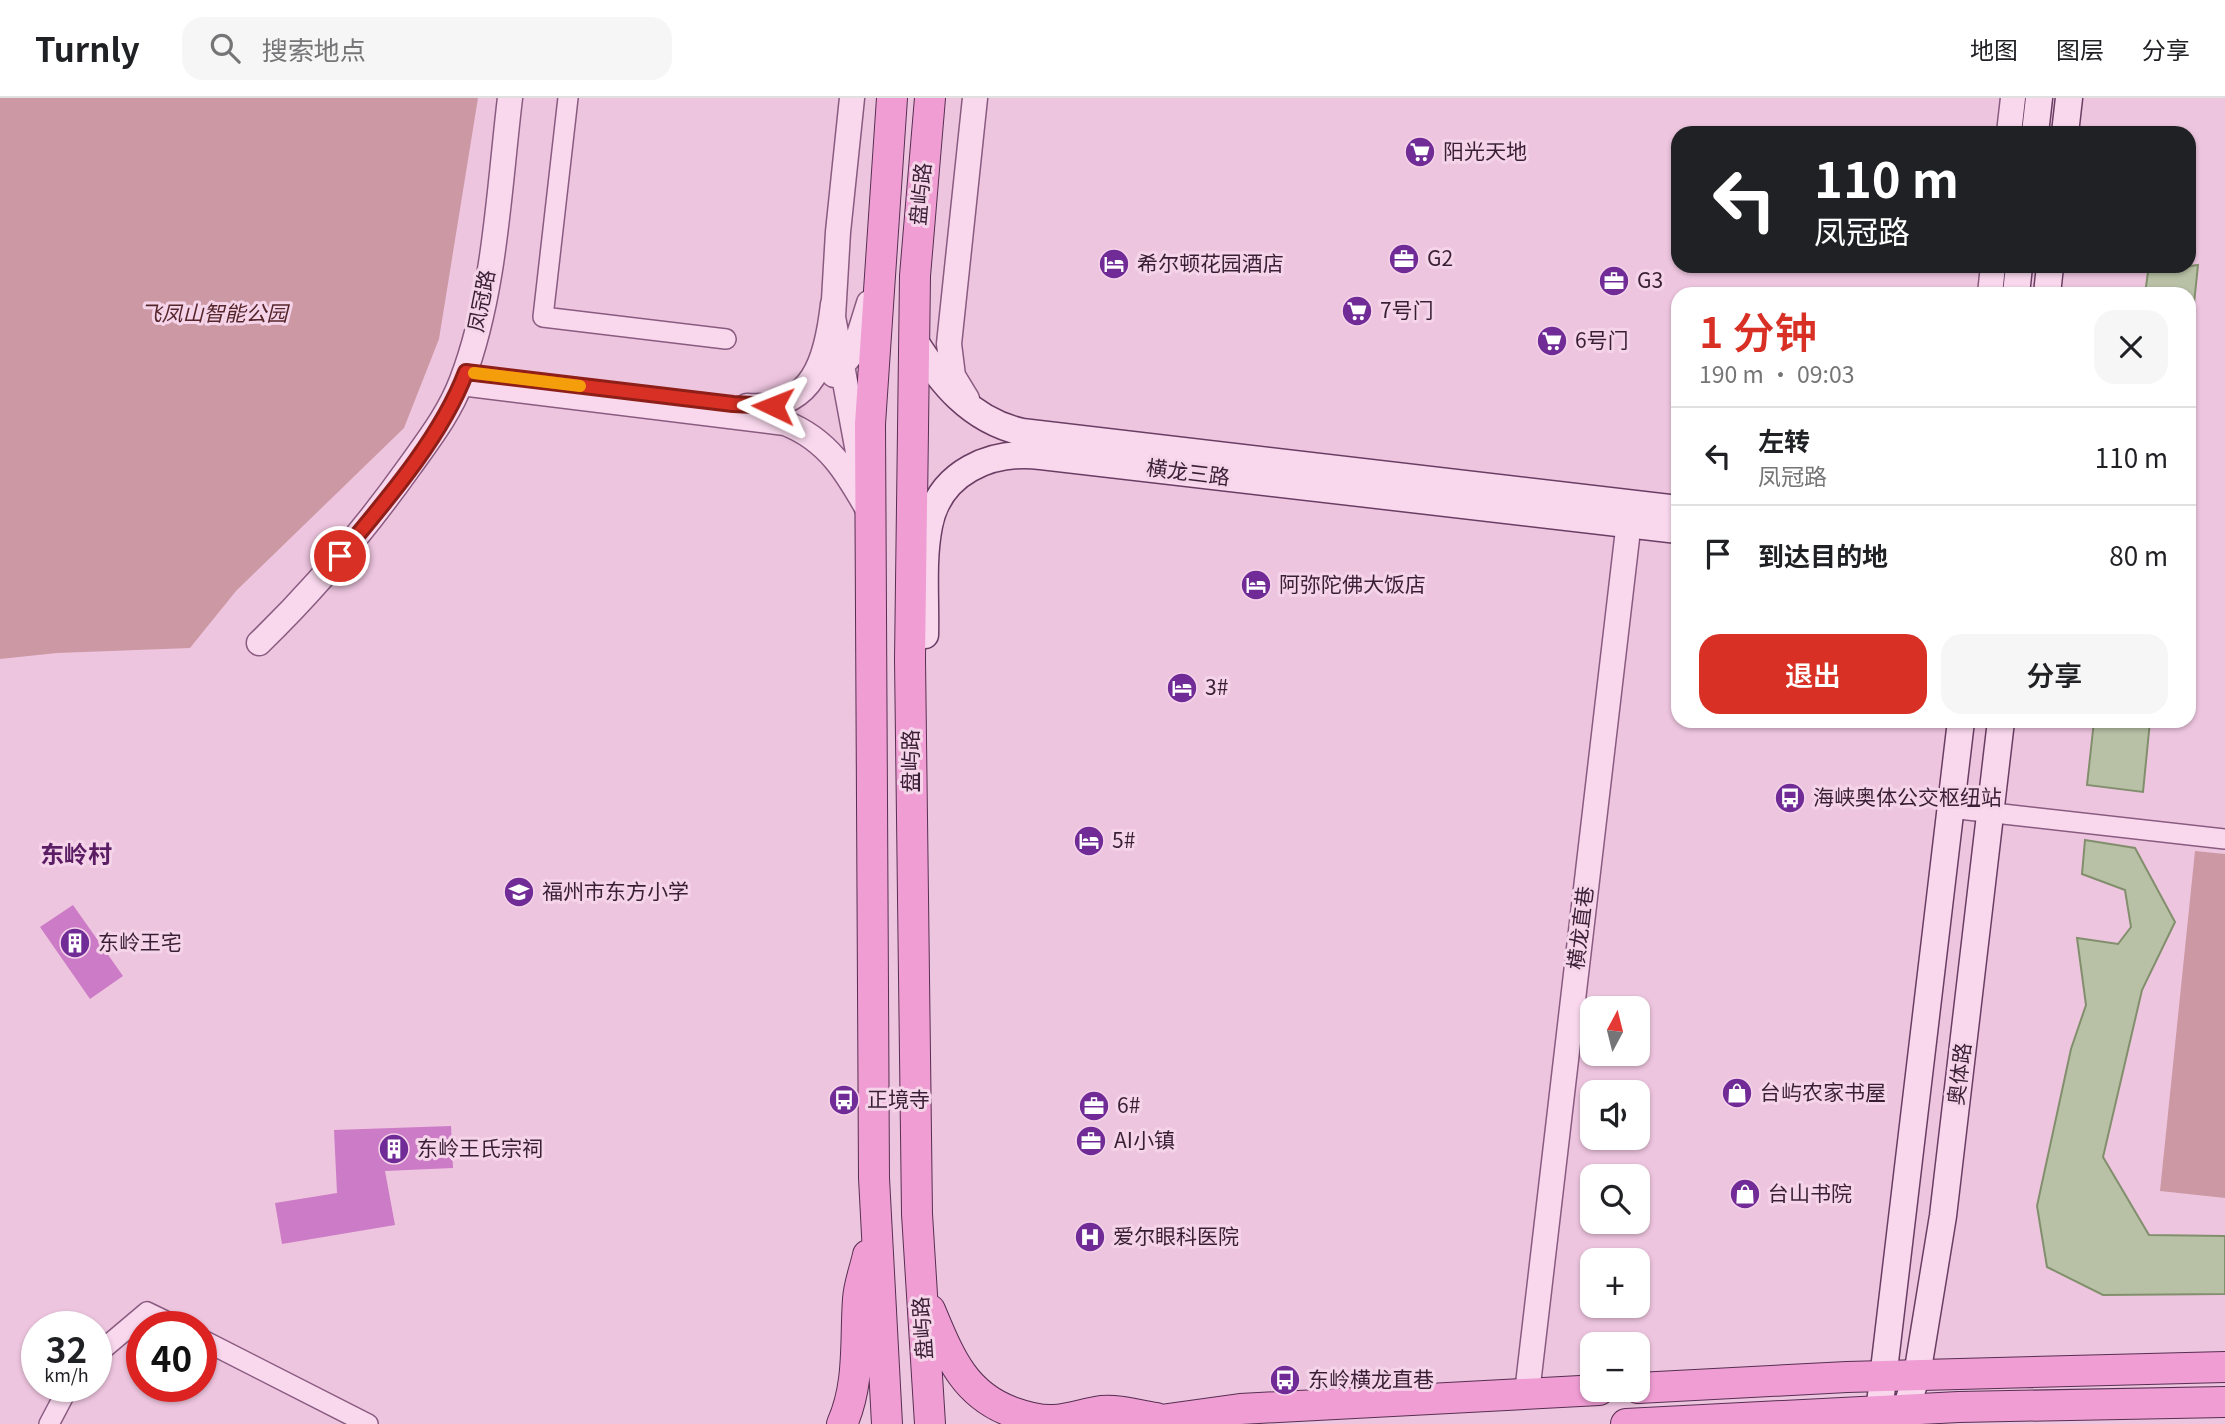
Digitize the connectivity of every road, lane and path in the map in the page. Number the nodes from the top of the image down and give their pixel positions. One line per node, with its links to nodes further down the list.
1 (510, 98): 18 (street, 凤冠路)
2 (568, 98): 15 (street)
3 (852, 98): 14 (street)
4 (892, 98): 13 (main road, 盘屿路)
5 (930, 98): 16 (main road, 盘屿路)
6 (975, 98): 20 (street)
7 (2013, 98): 10 (street)
8 (2039, 98): 11 (main road)
9 (2069, 98): 12 (main road)
10 (2010, 126)
11 (2036, 126)
12 (2066, 126)
13 (880, 254): 17 (street); 22 (main road, 盘屿路)
14 (833, 304): 17 (street); 19 (street)
15 (726, 340)
16 (914, 340): 20 (main road, 横龙三路); 26 (main road, 盘屿路)
17 (841, 368): 19 (street); 22 (street)
18 (463, 377): 19 (street); 22 (street); 25 (street, 凤冠路)
19 (794, 398)
20 (980, 416): 23 (main road, 横龙三路)
21 (1671, 510): 23 (main road, 横龙三路)
22 (870, 513): 32 (main road, 盘屿路)
23 (1630, 514): 24 (main road, 横龙三路); 26 (main road, 横龙三路); 42 (street, 横龙直巷)
24 (1671, 528)
25 (259, 643)
26 (911, 723): 33 (main road, 盘屿路)
27 (1960, 728): 29 (main road, 奥体路)
28 (2000, 728): 30 (main road, 奥体路)
29 (1951, 808): 30 (street); 39 (main road, 奥体路)
30 (1991, 812): 31 (street); 38 (main road, 奥体路)
31 (2225, 839)
32 (875, 1228): 49 (main road); 50 (main road, 盘屿路)
33 (920, 1287): 46 (main road); 51 (main road, 盘屿路)
34 (126, 1329): 35 (street)
35 (112, 1341)
36 (217, 1347): 48 (street)
37 (2225, 1367): 38 (main road)
38 (1917, 1375): 39 (main road); 45 (main road, 奥体路)
39 (1886, 1376): 40 (main road); 45 (main road, 奥体路)
40 (1650, 1387)
41 (1580, 1391): 42 (main road)
42 (1527, 1393): 46 (main road)
43 (61, 1402): 47 (street)
44 (2225, 1402): 45 (main road)
45 (1892, 1417): 53 (main road)
46 (1163, 1419): 52 (main road)
47 (49, 1424)
48 (368, 1424)
49 (842, 1424)
50 (887, 1424)
51 (930, 1424)
52 (1132, 1424)
53 (1626, 1424)

